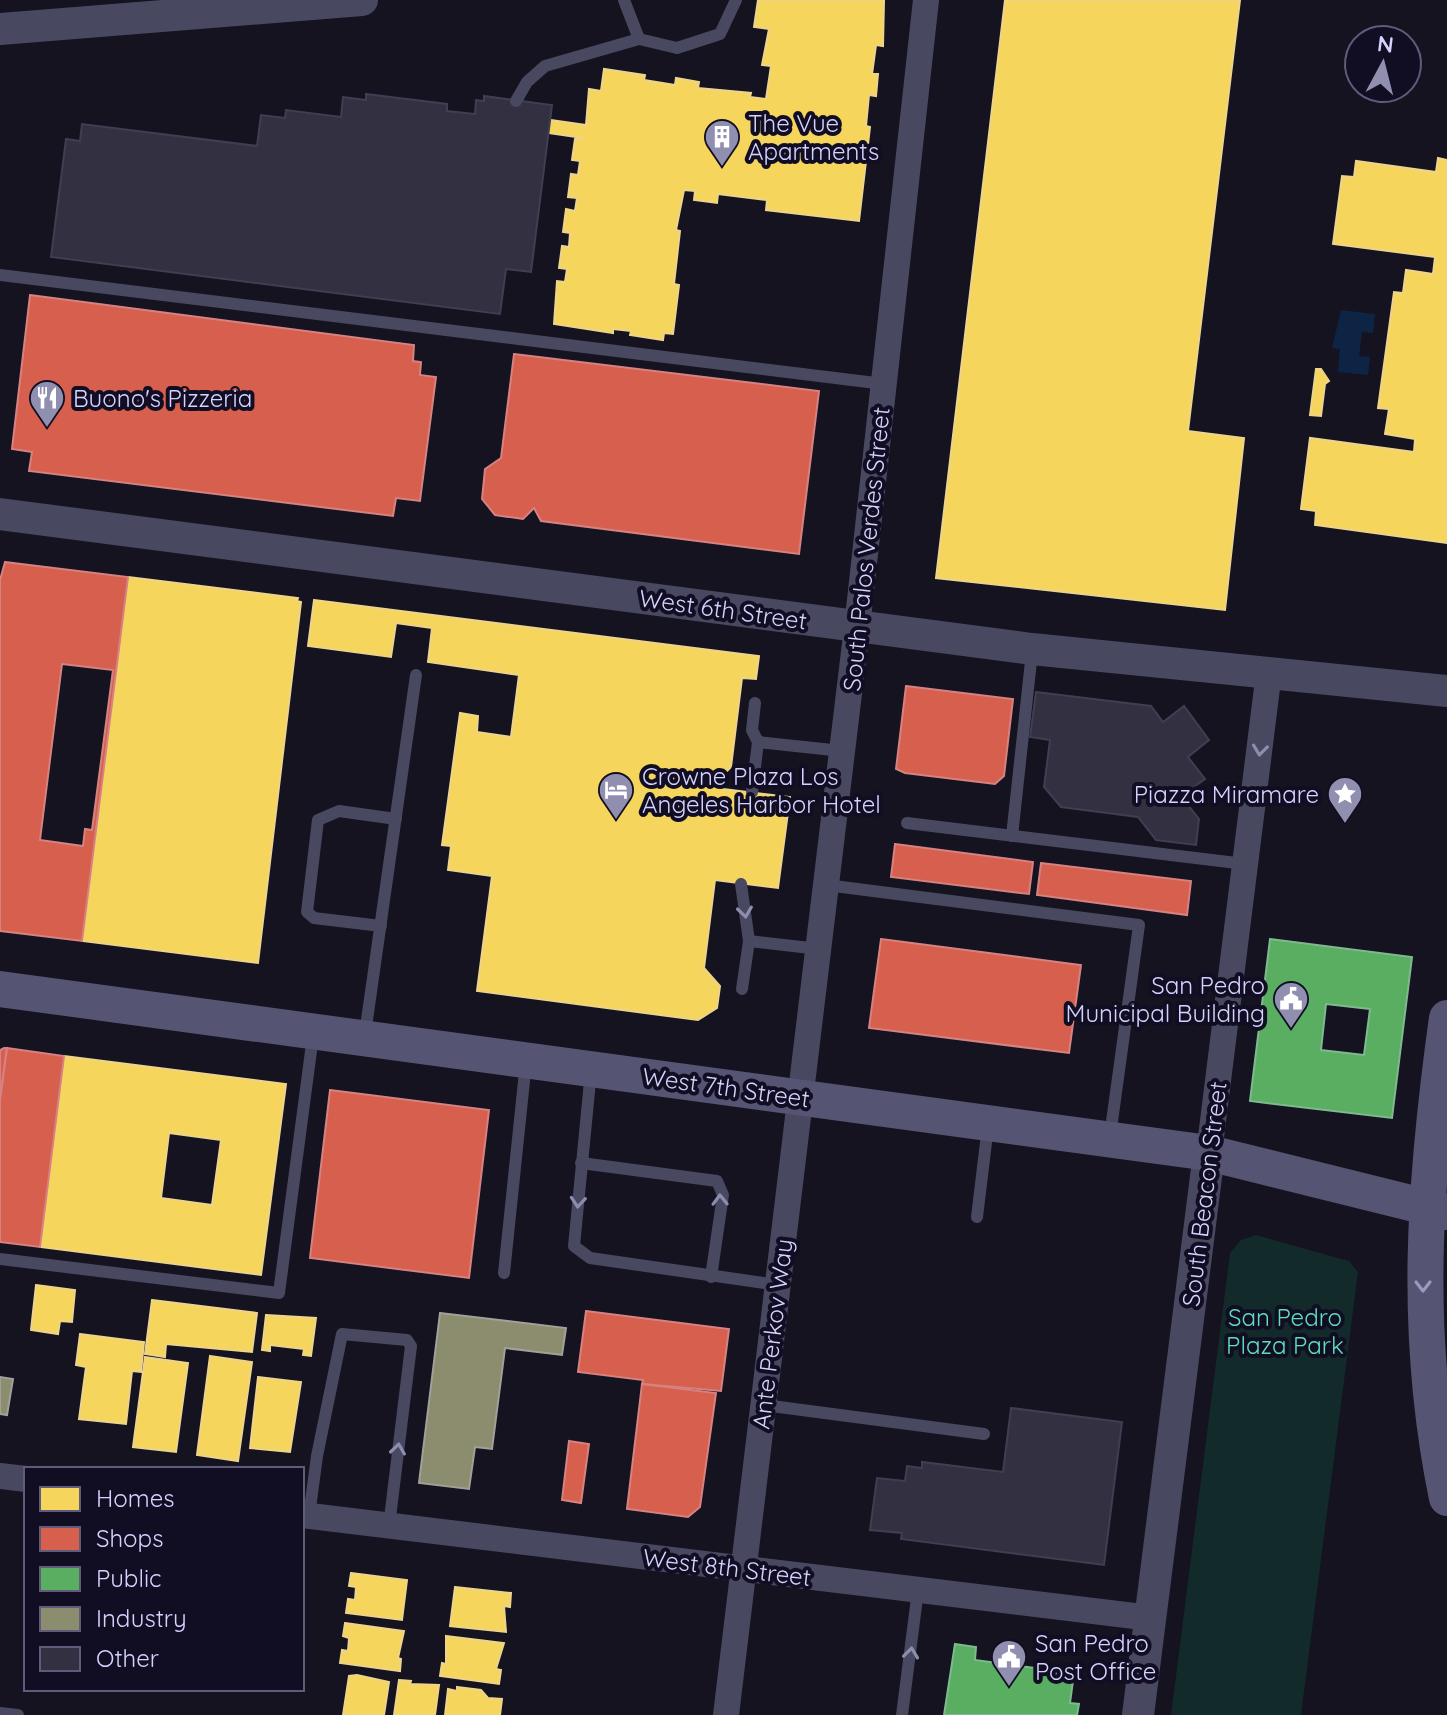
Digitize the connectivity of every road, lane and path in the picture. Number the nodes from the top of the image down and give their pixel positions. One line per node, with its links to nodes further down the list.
1 (362, 0): 5 (street)
2 (624, 0): 7 (lane)
3 (736, 0): 7 (lane)
4 (926, 0): 10 (street, South Palos Verdes Street)
5 (261, 5): 6 (street)
6 (0, 29)
7 (639, 39): 8 (lane)
8 (516, 101)
9 (0, 275): 10 (lane)
10 (884, 384): 12 (street, South Palos Verdes Street)
11 (0, 514): 12 (street, West 6th Street)
12 (857, 627): 13 (street, West 6th Street); 19 (street, South Palos Verdes Street)
13 (1032, 649): 14 (street, West 6th Street); 23 (lane)
14 (1269, 672): 16 (street, West 6th Street); 24 (street, South Beacon Street, one-way to 24)
15 (416, 675): 21 (lane)
16 (1447, 691)
17 (755, 703): 18 (lane)
18 (758, 742): 19 (lane); 20 (lane)
19 (842, 751): 26 (street, South Palos Verdes Street)
20 (752, 792)
21 (396, 819): 27 (lane); 27 (lane)
22 (907, 823): 23 (lane)
23 (1012, 836): 24 (lane)
24 (1245, 864): 40 (street, South Beacon Street)
25 (741, 884): 28 (lane, one-way to 28)
26 (826, 885): 29 (street, South Palos Verdes Street); 39 (lane)
27 (381, 926): 34 (lane)
28 (749, 941): 29 (lane); 31 (lane)
29 (819, 949): 37 (street, South Palos Verdes Street)
30 (0, 989): 33 (main road, West 7th Street)
31 (742, 989)
32 (1447, 1018): 42 (main road)
33 (314, 1030): 34 (main road, West 7th Street); 44 (lane)
34 (365, 1037): 35 (main road, West 7th Street)
35 (527, 1059): 36 (main road, West 7th Street); 45 (lane)
36 (591, 1068): 37 (main road, West 7th Street); 41 (lane)
37 (800, 1098): 38 (main road, West 7th Street); 47 (street, Ante Perkov Way)
38 (988, 1123): 39 (main road, West 7th Street); 43 (lane)
39 (1110, 1139): 40 (main road, West 7th Street)
40 (1209, 1153): 42 (main road, West 7th Street); 57 (street, South Beacon Street)
41 (581, 1163): 46 (lane, one-way to 46); 46 (lane, one-way to 41)
42 (1436, 1210): 52 (main road, one-way to 52)
43 (977, 1217)
44 (0, 1259)
45 (504, 1273)
46 (711, 1277): 47 (lane)
47 (778, 1285): 48 (street, Ante Perkov Way)
48 (764, 1405): 49 (lane); 55 (street, Ante Perkov Way)
49 (984, 1434)
50 (0, 1476): 51 (street)
51 (24, 1479)
52 (1447, 1498)
53 (306, 1516): 54 (street, West 8th Street); 54 (lane, one-way to 53)
54 (389, 1526): 55 (street, West 8th Street)
55 (744, 1570): 56 (street, West 8th Street); 60 (street)
56 (918, 1590): 57 (street, West 8th Street); 61 (lane, one-way to 56)
57 (1151, 1618): 62 (street, South Beacon Street)
58 (0, 1713): 59 (lane)
59 (18, 1715)
60 (726, 1715)
61 (902, 1715)
62 (1138, 1715)

